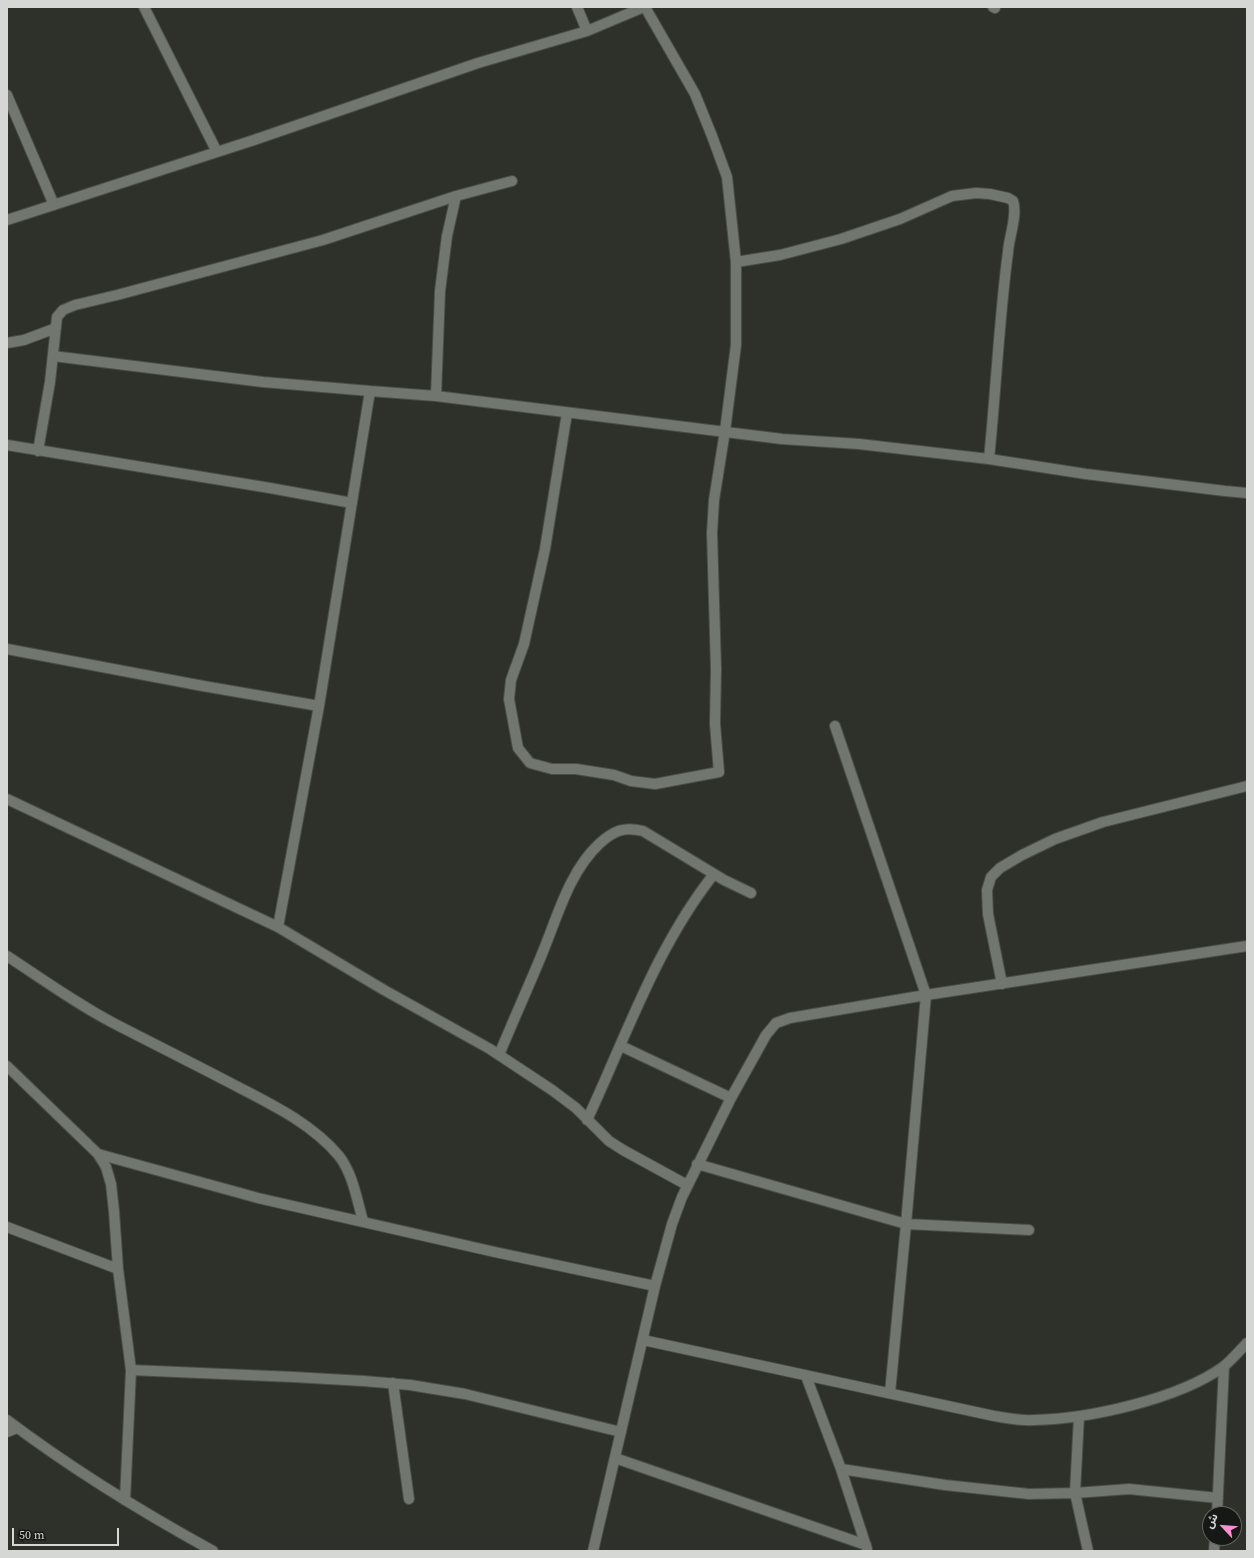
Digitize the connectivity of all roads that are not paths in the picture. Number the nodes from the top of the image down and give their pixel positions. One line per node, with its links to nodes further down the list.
1 (144, 7): 6 (street)
2 (577, 7): 4 (street)
3 (644, 7): 4 (street); 11 (street)
4 (587, 31): 6 (street)
5 (7, 95): 9 (street)
6 (217, 152): 9 (street)
7 (512, 181): 8 (street)
8 (456, 196): 12 (street); 16 (street)
9 (54, 205): 10 (street)
10 (7, 220)
11 (736, 262): 18 (street); 21 (street)
12 (56, 328): 13 (street); 14 (street)
13 (7, 343)
14 (53, 356): 15 (street); 20 (street)
15 (370, 392): 16 (street); 23 (street)
16 (436, 396): 17 (street)
17 (568, 413): 18 (street); 18 (street)
18 (725, 431): 21 (street)
19 (7, 445): 20 (street)
20 (38, 451): 23 (street)
21 (989, 459): 22 (street)
22 (1247, 493)
23 (352, 503): 25 (street)
24 (7, 649): 25 (street)
25 (319, 706): 31 (street)
26 (835, 726): 35 (street)
27 (1247, 786): 34 (street)
28 (7, 799): 31 (street)
29 (714, 874): 30 (street); 36 (street); 37 (street)
30 (751, 894)
31 (278, 927): 37 (street)
32 (1247, 946): 34 (street)
33 (7, 956): 44 (street)
34 (1002, 984): 35 (street)
35 (926, 995): 39 (street); 45 (street)
36 (621, 1046): 39 (street); 40 (street)
37 (499, 1055): 40 (street)
38 (7, 1066): 41 (street)
39 (730, 1098): 42 (street)
40 (588, 1120): 43 (street)
41 (98, 1154): 44 (street); 48 (street)
42 (697, 1164): 43 (street); 45 (street)
43 (687, 1185): 49 (street)
44 (363, 1221): 49 (street)
45 (906, 1224): 47 (street); 56 (street)
46 (7, 1227): 48 (street)
47 (1029, 1230)
48 (118, 1269): 53 (street)
49 (656, 1286): 50 (street)
50 (643, 1340): 54 (street); 61 (street)
51 (1247, 1343): 52 (street)
52 (1224, 1366): 57 (street); 65 (street)
53 (131, 1370): 55 (street); 67 (street)
54 (806, 1376): 56 (street); 63 (street)
55 (393, 1384): 61 (street); 66 (street)
56 (890, 1393): 57 (street)
57 (1079, 1416): 64 (street)
58 (7, 1420): 59 (street)
59 (17, 1428): 60 (street); 67 (street)
60 (7, 1432)
61 (621, 1432): 62 (street)
62 (615, 1458): 69 (street); 71 (street)
63 (841, 1469): 64 (street); 69 (street)
64 (1075, 1493): 65 (street); 72 (street)
65 (1218, 1498): 68 (street)
66 (409, 1499)
67 (125, 1500): 70 (street)
68 (1218, 1506)
69 (867, 1548)
70 (213, 1551)
71 (593, 1551)
72 (1088, 1551)

